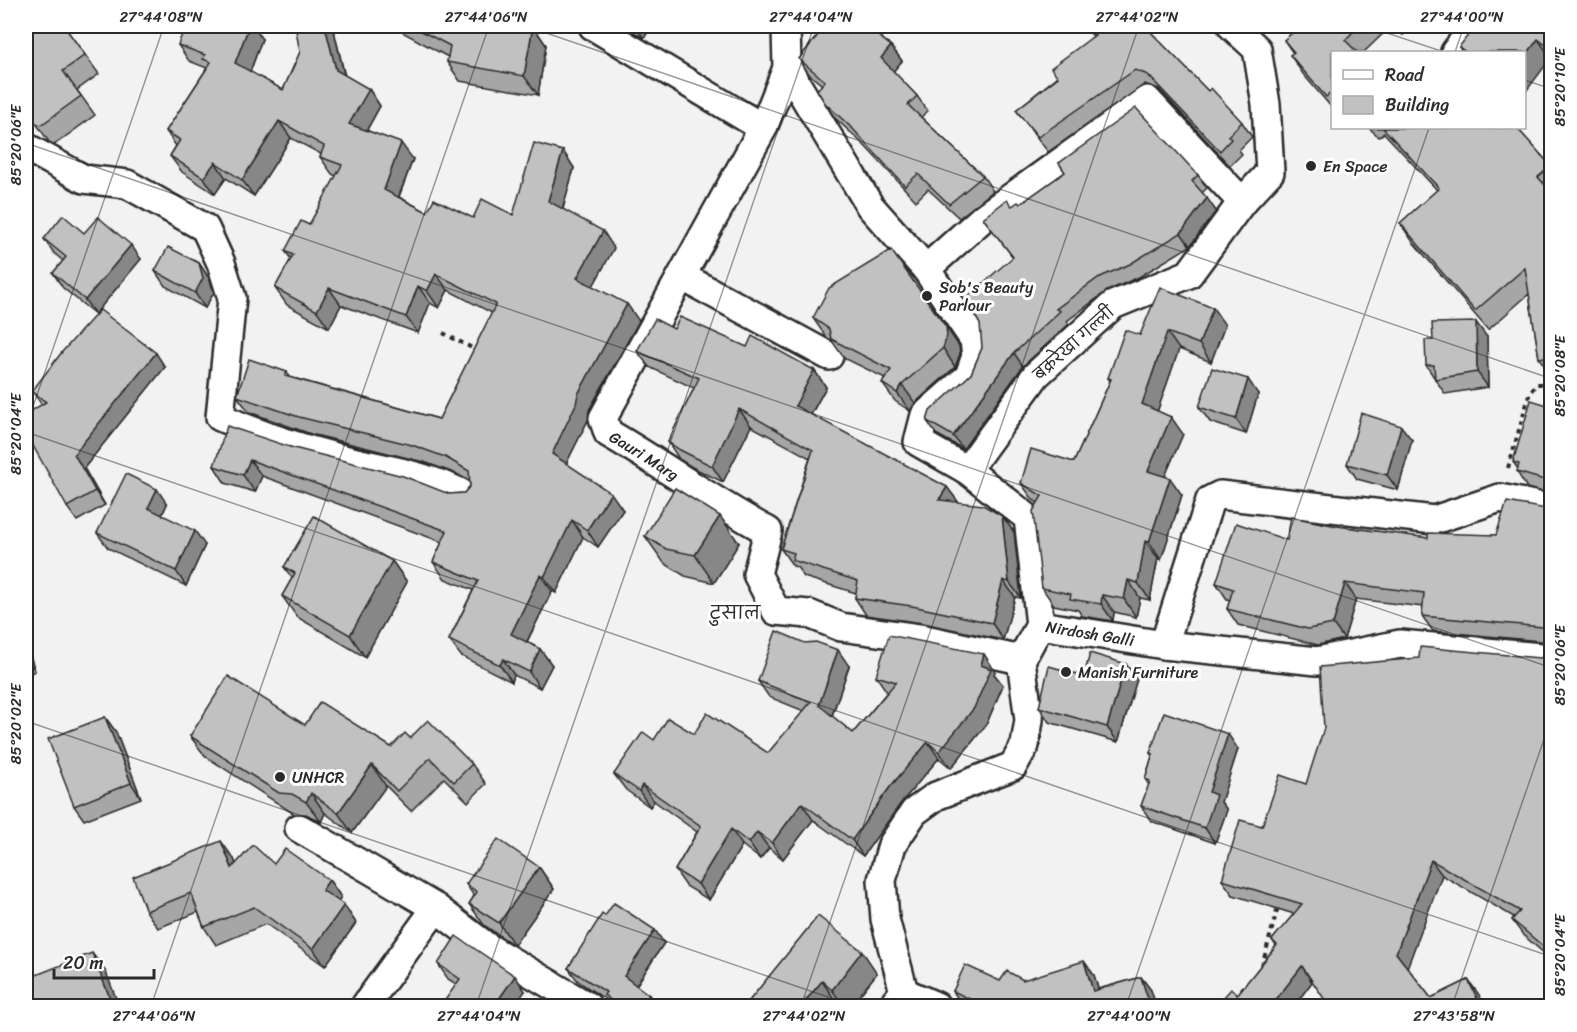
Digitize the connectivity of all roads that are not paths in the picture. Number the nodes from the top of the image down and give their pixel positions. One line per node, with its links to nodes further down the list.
1 (593, 26): 7 (street)
2 (786, 26): 6 (street)
3 (1232, 26): 9 (street, बक्ररेखा गल्ली)
4 (1475, 26): 5 (street)
5 (1456, 51)
6 (787, 68): 7 (street, Gauri Marg); 10 (street)
7 (763, 128): 11 (street, Gauri Marg)
8 (26, 147): 14 (street)
9 (1242, 202): 10 (street); 13 (street, बक्ररेखा गल्ली)
10 (926, 269): 13 (street)
11 (683, 277): 12 (street); 19 (street, Gauri Marg)
12 (829, 356)
13 (967, 470): 16 (street)
14 (467, 496)
15 (1551, 509): 17 (street)
16 (1040, 625): 17 (street, Nirdosh Galli); 19 (street, Nirdosh Galli)
17 (1164, 645): 18 (street, Nirdosh Galli)
18 (1551, 658)
19 (1021, 660): 22 (street)
20 (299, 828): 21 (street)
21 (436, 908): 23 (street); 24 (street)
22 (898, 999): 25 (street)
23 (365, 1006)
24 (587, 1006)
25 (936, 1006)

